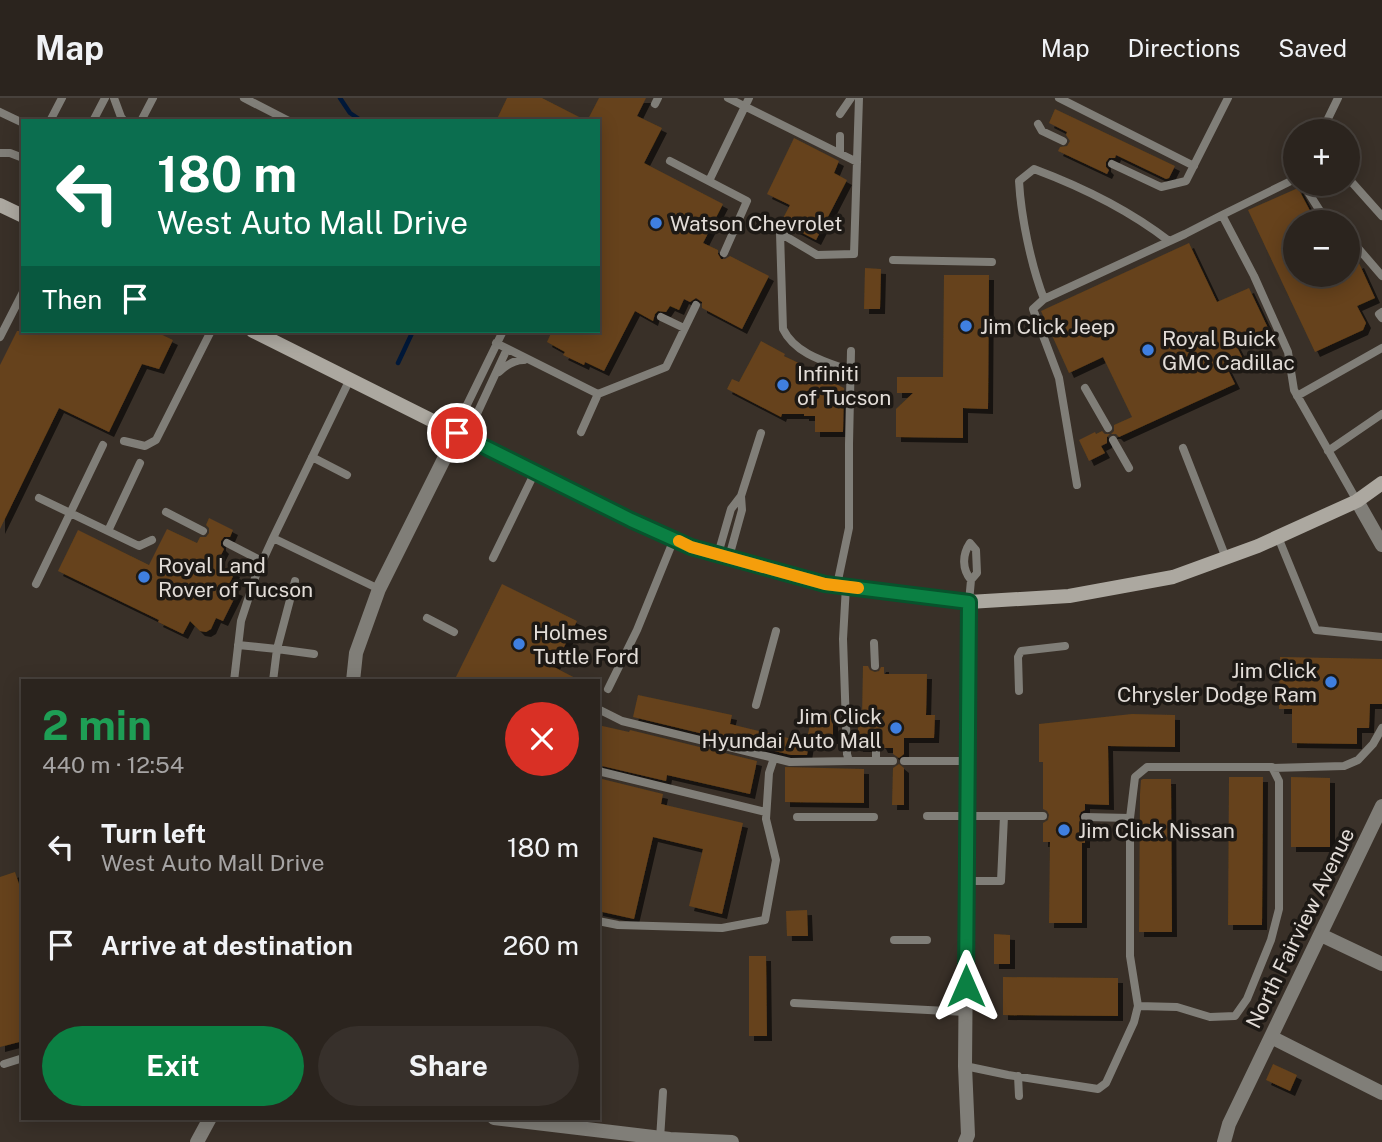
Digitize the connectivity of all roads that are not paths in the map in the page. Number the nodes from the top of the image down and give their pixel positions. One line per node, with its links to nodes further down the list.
1 (62, 98): 18 (lane)
2 (105, 98): 19 (lane)
3 (114, 98): 20 (lane)
4 (153, 98): 21 (lane)
5 (244, 98): 22 (lane)
6 (728, 98): 14 (lane)
7 (749, 98): 14 (lane)
8 (851, 98): 17 (lane)
9 (859, 98): 32 (lane)
10 (1059, 98): 15 (lane)
11 (1082, 98): 15 (lane)
12 (1228, 98): 34 (lane)
13 (1338, 98): 23 (lane)
14 (745, 107): 29 (lane); 35 (lane)
15 (1077, 107): 34 (lane)
16 (0, 112): 24 (lane)
17 (840, 114)
18 (51, 119)
19 (94, 119)
20 (122, 119)
21 (142, 119)
22 (285, 119)
23 (1328, 119)
24 (21, 122)
25 (1038, 124): 27 (lane)
26 (840, 136): 29 (lane)
27 (1063, 141)
28 (0, 153): 30 (lane)
29 (840, 153): 32 (lane)
30 (21, 157)
31 (670, 161): 35 (lane)
32 (857, 162): 64 (lane)
33 (1112, 163): 34 (lane)
34 (1194, 166)
35 (709, 181): 44 (lane)
36 (1283, 185): 40 (lane)
37 (1360, 191): 41 (lane)
38 (0, 205): 39 (street)
39 (21, 215)
40 (1222, 215): 42 (lane); 69 (lane)
41 (1382, 216)
42 (1169, 241): 49 (lane); 49 (lane)
43 (1360, 250): 47 (lane)
44 (724, 253)
45 (893, 260): 46 (lane)
46 (992, 262)
47 (1382, 276)
48 (21, 296): 58 (lane)
49 (1044, 299): 86 (lane)
50 (696, 305): 54 (lane)
51 (1382, 312): 53 (lane)
52 (661, 317): 54 (lane)
53 (1382, 318)
54 (684, 328): 68 (lane)
55 (210, 333): 76 (lane)
56 (257, 333): 65 (street)
57 (502, 333): 59 (lane)
58 (0, 337)
59 (496, 343): 61 (lane); 73 (lane)
60 (1382, 348): 69 (lane)
61 (508, 349): 63 (lane); 66 (lane)
62 (851, 351): 64 (lane)
63 (527, 360): 66 (lane); 68 (lane)
64 (851, 370): 106 (lane)
65 (351, 379): 73 (street); 80 (lane)
66 (492, 382): 73 (lane)
67 (1085, 388): 71 (lane)
68 (598, 394): 72 (lane)
69 (1297, 396): 79 (lane)
70 (1382, 414): 79 (lane)
71 (1108, 428)
72 (581, 432)
73 (457, 433): 83 (street); 107 (street)
74 (761, 433): 99 (lane)
75 (1113, 440): 82 (lane)
76 (124, 441)
77 (103, 445): 89 (lane)
78 (1183, 448): 101 (lane)
79 (1328, 451): 88 (lane)
80 (312, 457): 84 (lane); 94 (lane)
81 (140, 464): 91 (lane)
82 (1129, 468)
83 (535, 472): 95 (street); 100 (lane)
84 (347, 475)
85 (1382, 483): 88 (street)
86 (1077, 485)
87 (39, 498): 89 (lane)
88 (1357, 501): 93 (street); 98 (street)
89 (70, 512): 91 (lane); 105 (lane)
90 (166, 512): 92 (lane)
91 (108, 531): 96 (lane)
92 (203, 531)
93 (1278, 537): 101 (street); 112 (lane)
94 (273, 538): 102 (lane); 107 (lane)
95 (674, 539): 99 (street); 122 (lane)
96 (152, 540)
97 (227, 543): 102 (lane)
98 (1382, 545)
99 (723, 556): 106 (street)
100 (493, 558)
101 (1226, 558): 108 (street)
102 (262, 561): 114 (lane)
103 (971, 580): 108 (lane)
104 (295, 581): 116 (lane)
105 (36, 584)
106 (842, 586): 108 (street); 129 (lane)
107 (379, 589): 121 (street)
108 (969, 602): 133 (street)
109 (427, 618): 111 (lane)
110 (776, 631): 124 (lane)
111 (454, 632)
112 (1382, 637)
113 (874, 643): 118 (lane)
114 (238, 645): 116 (lane); 119 (lane)
115 (1065, 646): 123 (lane)
116 (277, 649): 117 (lane); 120 (lane)
117 (314, 654)
118 (875, 666)
119 (234, 679)
120 (273, 679)
121 (354, 679)
122 (608, 689)
123 (1018, 691)
124 (756, 705)
125 (600, 710): 128 (lane)
126 (1382, 728): 134 (lane)
127 (876, 748): 130 (lane)
128 (774, 758): 129 (lane); 137 (lane)
129 (848, 758): 130 (lane)
130 (876, 761): 131 (lane)
131 (893, 761)
132 (904, 761): 133 (lane)
133 (968, 761): 139 (street)
134 (1272, 768): 145 (lane); 153 (lane)
135 (600, 772): 137 (lane)
136 (1382, 806): 148 (street, North Fairview Avenue)
137 (766, 812): 147 (lane)
138 (928, 816): 139 (lane)
139 (967, 816): 140 (lane); 146 (street)
140 (1003, 816): 141 (lane); 146 (lane)
141 (1043, 816)
142 (797, 817): 143 (lane)
143 (874, 817)
144 (1085, 817): 145 (lane)
145 (1130, 817): 153 (lane)
146 (967, 881): 154 (street)
147 (600, 921)
148 (1321, 934): 151 (street); 155 (street, North Fairview Avenue)
149 (894, 940): 150 (lane)
150 (927, 940)
151 (1382, 964)
152 (794, 1003): 154 (lane)
153 (1138, 1006): 159 (lane)
154 (966, 1012): 158 (street)
155 (1271, 1037): 161 (street); 169 (street, North Fairview Avenue)
156 (21, 1059): 157 (lane)
157 (4, 1064)
158 (965, 1066): 159 (lane); 168 (street)
159 (1018, 1076): 162 (lane)
160 (663, 1092): 165 (lane)
161 (1382, 1094)
162 (1019, 1096)
163 (208, 1120): 166 (street)
164 (543, 1121): 165 (street)
165 (660, 1140): 167 (street)
166 (197, 1142)
167 (732, 1142)
168 (965, 1142)
169 (1224, 1142)

